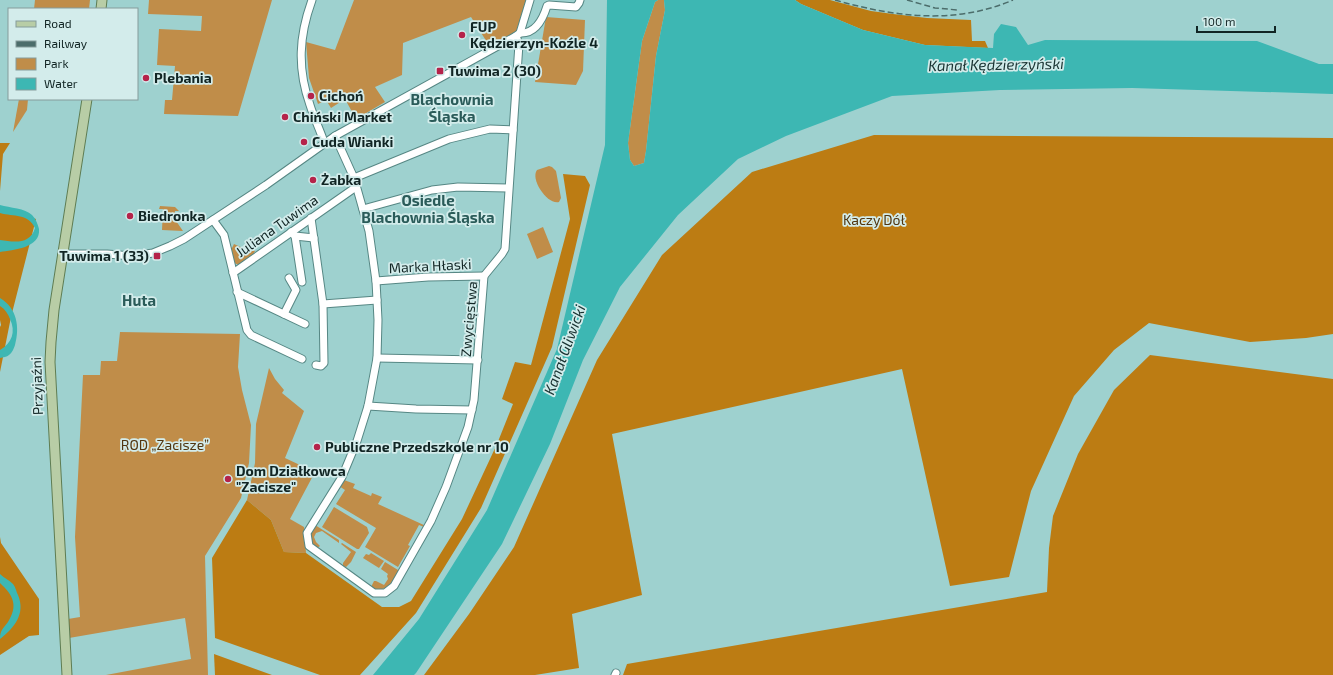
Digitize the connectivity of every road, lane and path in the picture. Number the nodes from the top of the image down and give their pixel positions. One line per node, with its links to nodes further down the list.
1 (312, 0): 8 (street)
2 (530, 0): 4 (street, Zwycięstwa)
3 (580, 0): 4 (street)
4 (518, 34): 6 (street, Zwycięstwa); 7 (street)
5 (87, 100): 17 (main road, Przyjaźni)
6 (513, 130): 9 (street); 11 (street, Zwycięstwa)
7 (335, 136): 8 (street); 9 (street)
8 (324, 142): 14 (street)
9 (354, 178): 10 (street)
10 (356, 187): 12 (street); 13 (street, Juliana Tuwima)
11 (508, 188): 12 (street); 19 (street, Zwycięstwa)
12 (363, 209): 22 (street)
13 (311, 218): 15 (street, Juliana Tuwima); 16 (street)
14 (213, 220): 17 (street); 18 (street, Juliana Tuwima)
15 (293, 234): 16 (street); 18 (street, Juliana Tuwima); 21 (street)
16 (314, 238): 25 (street)
17 (62, 254): 34 (main road, Przyjaźni)
18 (232, 273): 23 (street, Juliana Tuwima)
19 (484, 276): 22 (street, Marka Hłaski); 30 (street, Zwycięstwa)
20 (288, 278): 26 (street)
21 (302, 282)
22 (376, 282): 24 (street)
23 (237, 292): 26 (street); 28 (street, Juliana Tuwima)
24 (377, 300): 25 (street); 29 (street)
25 (323, 304): 31 (street)
26 (284, 314): 27 (street)
27 (305, 324)
28 (302, 358)
29 (377, 358): 30 (street); 32 (street)
30 (478, 360): 33 (street, Zwycięstwa)
31 (316, 365)
32 (368, 406): 33 (street); 33 (street, Zwycięstwa)
33 (472, 410)
34 (67, 675)

